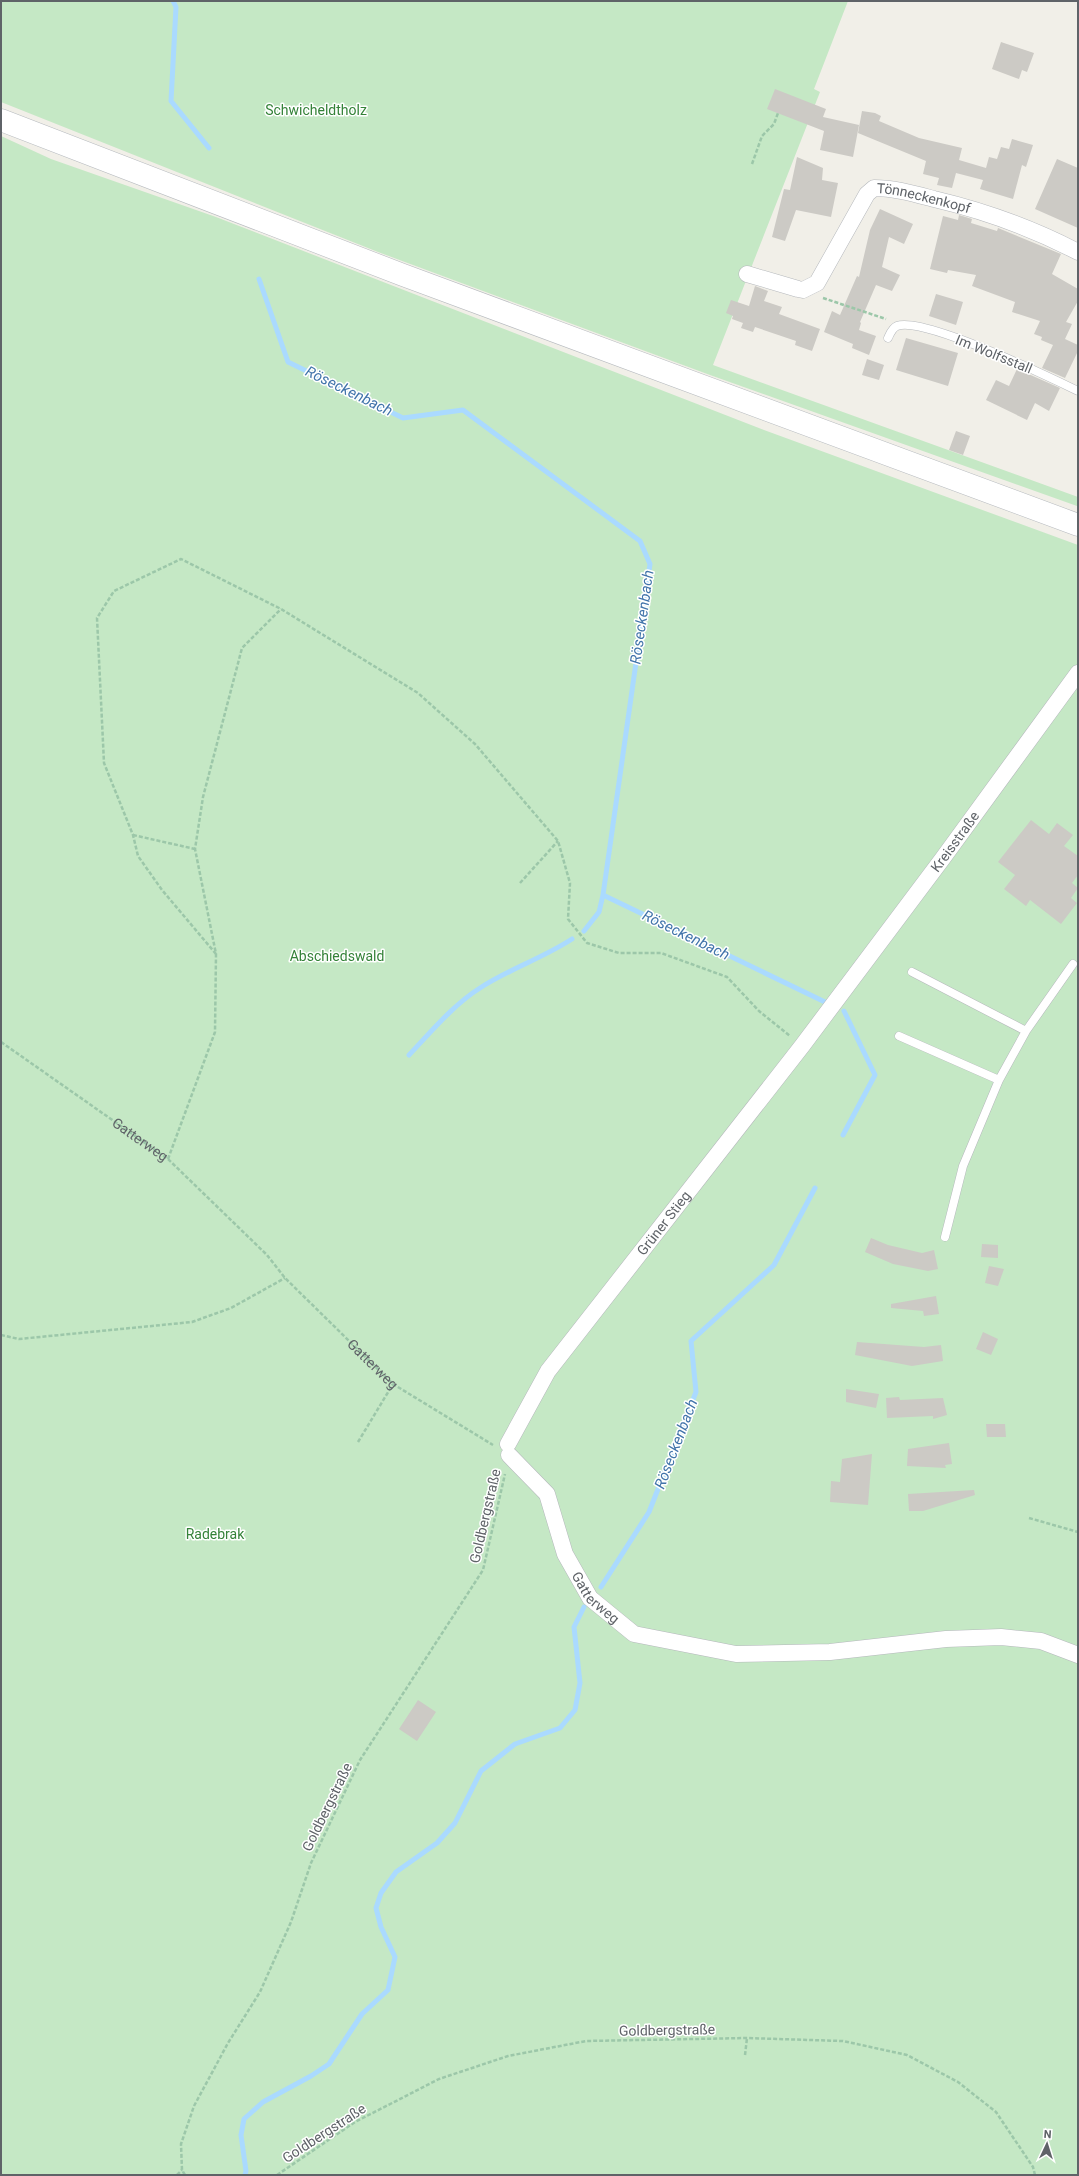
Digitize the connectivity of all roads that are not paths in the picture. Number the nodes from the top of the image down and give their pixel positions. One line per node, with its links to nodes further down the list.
1 (1, 120): 6 (main road)
2 (1078, 252): 3 (street, Tönneckenkopf)
3 (747, 274)
4 (888, 338): 5 (lane, Im Wolfsstall)
5 (1078, 391)
6 (1078, 525)
7 (1078, 673): 10 (street, Kreisstraße)
8 (1073, 964): 11 (lane)
9 (912, 972): 11 (lane)
10 (830, 1008): 15 (street, Grüner Stieg)
11 (1026, 1031): 13 (lane)
12 (899, 1036): 13 (lane)
13 (999, 1080): 14 (lane)
14 (946, 1237)
15 (509, 1450): 16 (street, Gatterweg)
16 (1078, 1655)

